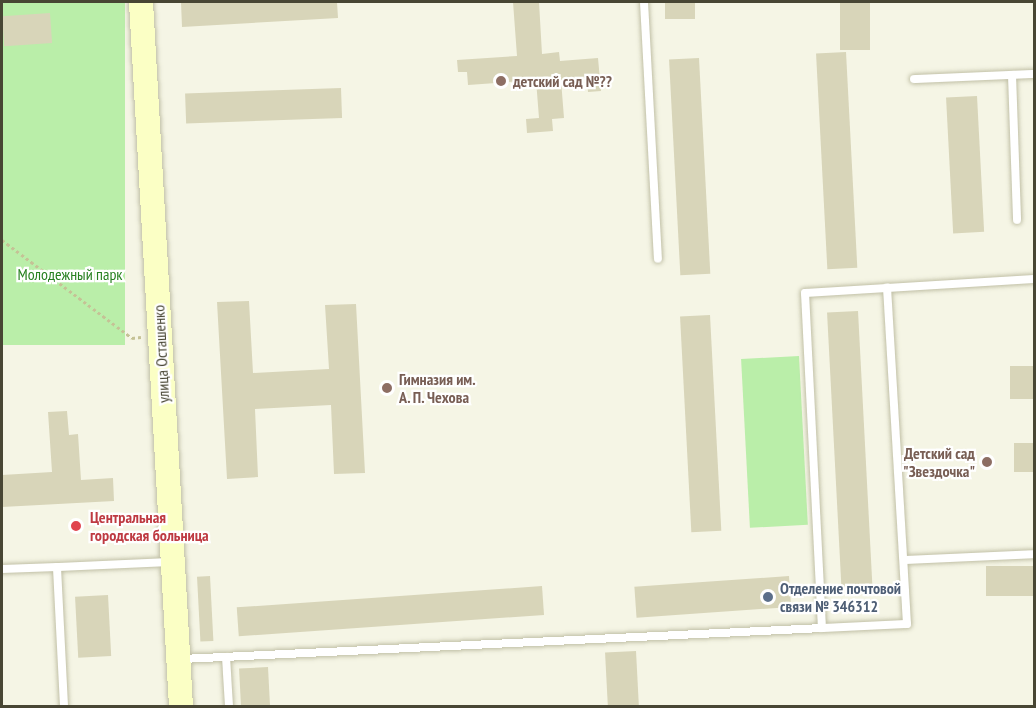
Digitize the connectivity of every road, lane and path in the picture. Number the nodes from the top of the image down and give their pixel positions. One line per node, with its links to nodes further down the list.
1 (141, 2): 14 (street, улица Осташенко)
2 (644, 2): 8 (lane)
3 (1035, 74): 4 (lane)
4 (1011, 75): 5 (lane); 6 (lane)
5 (914, 80)
6 (1017, 220)
7 (2, 240): 11 (path)
8 (658, 259)
9 (1035, 279): 10 (lane)
10 (887, 288): 13 (lane); 17 (lane)
11 (132, 338)
12 (1035, 554): 13 (lane)
13 (904, 560): 17 (lane)
14 (173, 562): 15 (lane); 19 (street, улица Осташенко)
15 (57, 567): 16 (lane); 20 (lane)
16 (2, 569)
17 (822, 628): 18 (lane)
18 (226, 657): 19 (lane); 22 (lane)
19 (178, 659): 21 (street, улица Осташенко)
20 (63, 706)
21 (181, 706)
22 (229, 706)

